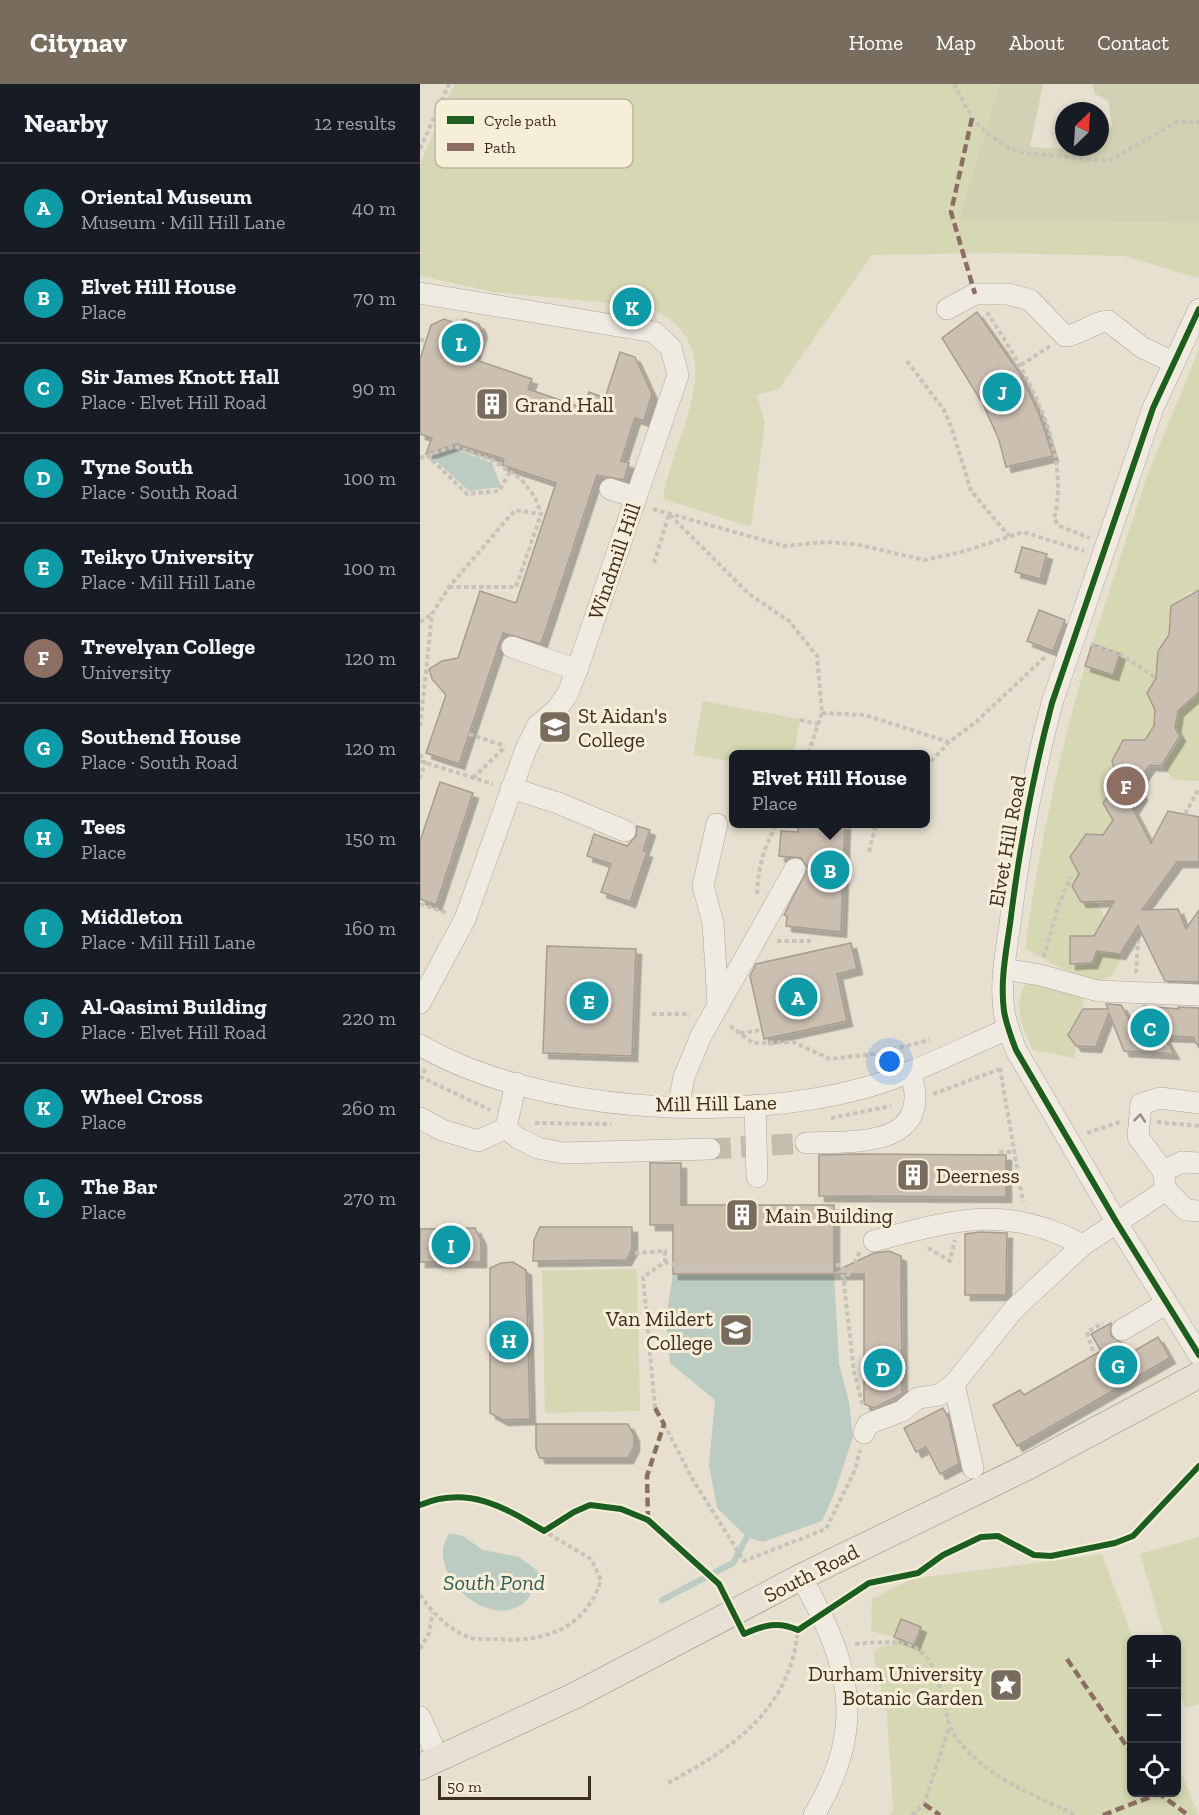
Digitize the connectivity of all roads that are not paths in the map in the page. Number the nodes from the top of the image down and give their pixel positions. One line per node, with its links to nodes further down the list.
1 (421, 295): 6 (street, Windmill Hill)
2 (947, 309): 4 (street)
3 (1199, 309): 4 (street, Elvet Hill Road)
4 (1173, 362): 13 (street, Elvet Hill Road)
5 (610, 489): 6 (street)
6 (634, 500): 8 (street, Windmill Hill)
7 (512, 647): 8 (street)
8 (577, 670): 9 (street, Windmill Hill)
9 (511, 788): 11 (street); 15 (street, Windmill Hill)
10 (717, 824): 16 (street)
11 (625, 831)
12 (795, 869): 16 (street)
13 (1004, 969): 14 (street); 17 (street, Elvet Hill Road)
14 (1199, 995)
15 (420, 1003)
16 (715, 1010): 23 (street)
17 (1008, 1029): 19 (street, Mill Hill Lane); 32 (street, Elvet Hill Road)
18 (420, 1045): 20 (street, Mill Hill Lane)
19 (911, 1071): 22 (street, Mill Hill Lane); 26 (street)
20 (516, 1083): 23 (street, Mill Hill Lane); 25 (street)
21 (1199, 1103): 30 (street, one-way to 21)
22 (755, 1105): 23 (street, Mill Hill Lane); 29 (street)
23 (678, 1107)
24 (420, 1118): 25 (street)
25 (506, 1128): 27 (street)
26 (806, 1143)
27 (710, 1149)
28 (1199, 1163): 30 (street)
29 (757, 1178)
30 (1165, 1181): 31 (street); 32 (street)
31 (1195, 1213)
32 (1117, 1223): 34 (street); 35 (street, Elvet Hill Road)
33 (869, 1243): 34 (street)
34 (1083, 1245): 39 (street)
35 (1167, 1303): 36 (street); 37 (street, Elvet Hill Road)
36 (1122, 1330)
37 (1199, 1355)
38 (1199, 1375): 42 (main road, South Road)
39 (954, 1384): 40 (street); 41 (street)
40 (866, 1428)
41 (973, 1468)
42 (801, 1577): 44 (main road, South Road); 45 (street)
43 (420, 1717): 44 (street)
44 (429, 1763)
45 (814, 1815)

